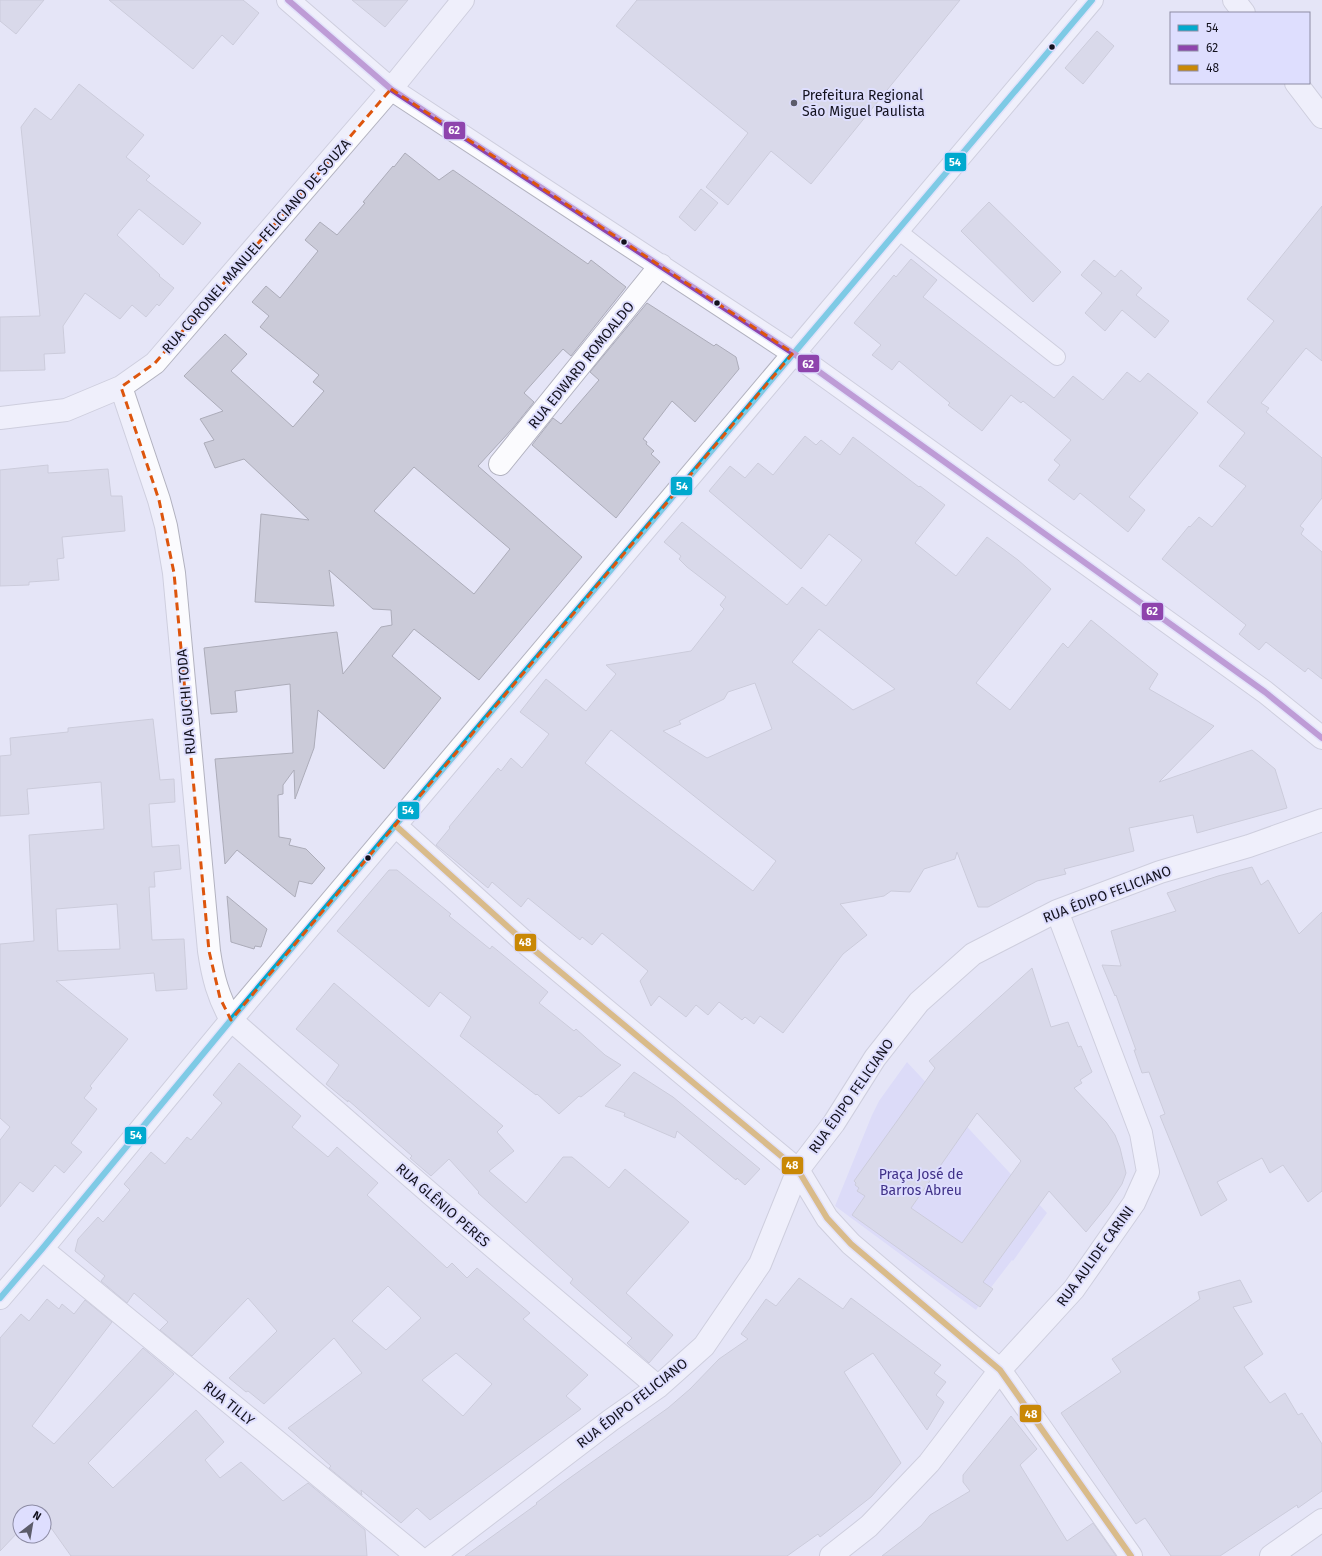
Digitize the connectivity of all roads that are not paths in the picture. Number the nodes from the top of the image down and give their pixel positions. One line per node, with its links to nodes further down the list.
1 (288, 0): 7 (street)
2 (463, 0): 7 (street, RUA CORONEL MANUEL FELICIANO DE SOUZA)
3 (1092, 0): 9 (street)
4 (1234, 0): 5 (street)
5 (1243, 12)
6 (1297, 84): 8 (street)
7 (392, 89): 10 (street); 13 (street, RUA CORONEL MANUEL FELICIANO DE SOUZA)
8 (1322, 117)
9 (897, 230): 11 (street); 12 (lane)
10 (662, 265): 11 (street); 15 (street, RUA EDWARD ROMOALDO)
11 (793, 353): 16 (street); 18 (street)
12 (1057, 357)
13 (120, 387): 14 (street, RUA CORONEL MANUEL FELICIANO DE SOUZA); 20 (street, RUA GUCHI TODA)
14 (0, 418)
15 (500, 464)
16 (1322, 738)
17 (1322, 820): 19 (street, RUA ÉDIPO FELICIANO)
18 (396, 826): 20 (street); 21 (street)
19 (1057, 911): 21 (street, RUA ÉDIPO FELICIANO); 24 (street, RUA AULIDE CARINI)
20 (231, 1020): 22 (street); 25 (street, RUA GLÊNIO PERES)
21 (798, 1170): 24 (street); 25 (street, RUA ÉDIPO FELICIANO)
22 (42, 1249): 23 (street); 27 (street, RUA TILLY)
23 (0, 1298)
24 (1000, 1370): 29 (street, RUA AULIDE CARINI); 30 (street)
25 (658, 1387): 28 (street, RUA ÉDIPO FELICIANO)
26 (1322, 1520): 31 (street)
27 (417, 1556)
28 (432, 1556)
29 (831, 1556)
30 (1131, 1556)
31 (1271, 1556)

